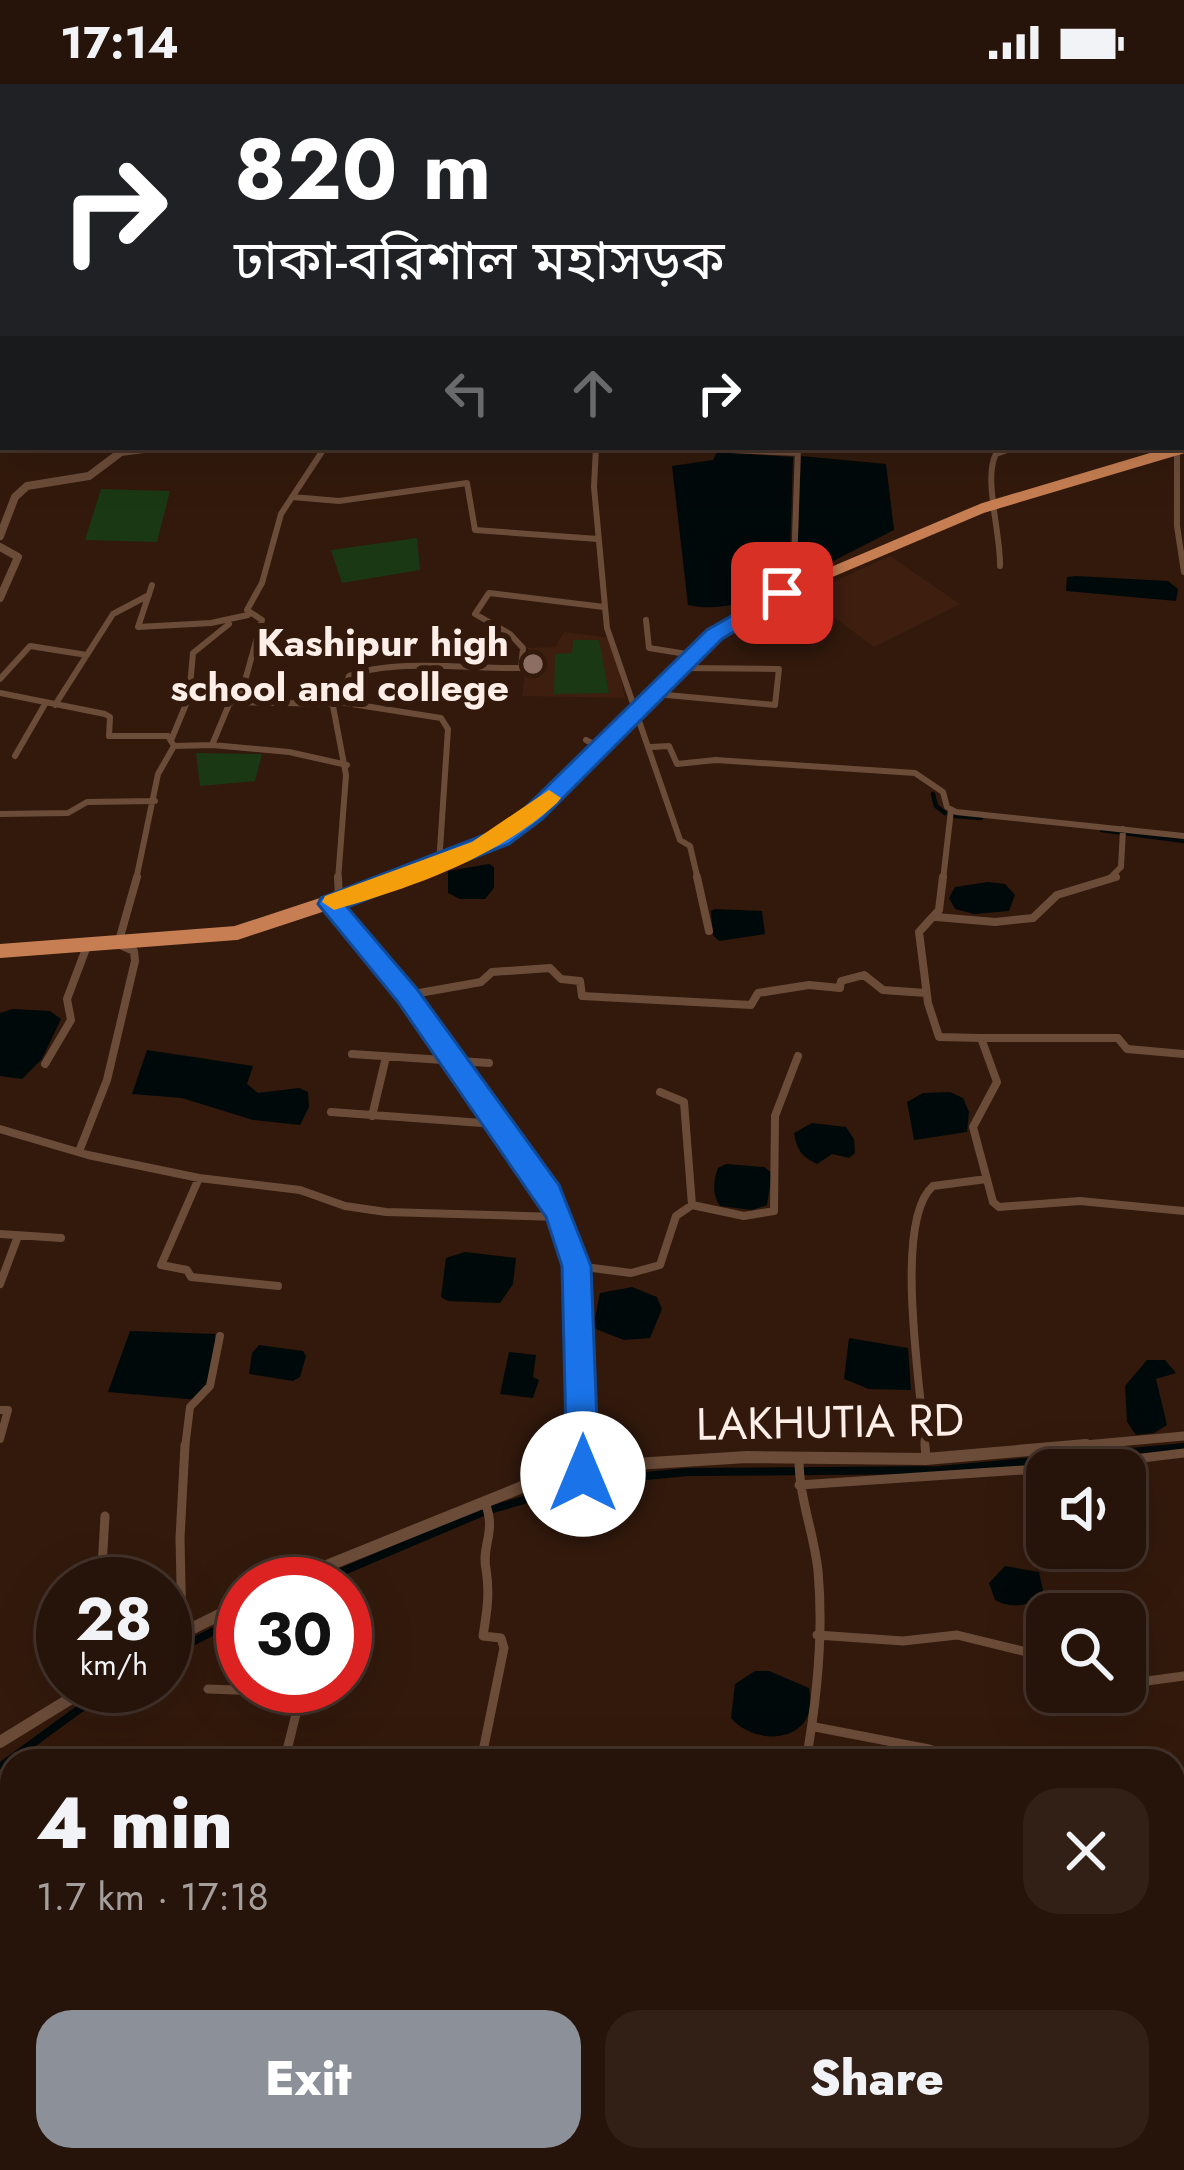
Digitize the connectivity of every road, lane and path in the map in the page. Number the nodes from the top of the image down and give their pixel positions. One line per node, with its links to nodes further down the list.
1 (124, 450): 11 (street)
2 (323, 450): 9 (street)
3 (596, 450): 12 (street)
4 (798, 450): 18 (street)
5 (1007, 450): 10 (street)
6 (1172, 450): 10 (highway)
7 (1179, 450): 8 (street)
8 (1181, 484): 16 (street)
9 (292, 497): 12 (street); 21 (street)
10 (996, 503): 14 (street); 18 (highway)
11 (0, 536)
12 (598, 539): 20 (street)
13 (0, 548): 17 (street)
14 (1000, 566)
15 (0, 572): 17 (street)
16 (1184, 572)
17 (13, 575): 19 (street)
18 (801, 585): 25 (highway)
19 (0, 598)
20 (604, 607): 32 (street); 34 (street)
21 (249, 614): 23 (street); 30 (street)
22 (646, 620): 25 (street)
23 (232, 621): 24 (street); 36 (street)
24 (87, 655): 27 (street); 33 (street)
25 (693, 655): 26 (highway)
26 (682, 668): 29 (highway); 29 (street)
27 (0, 679)
28 (0, 693): 31 (street)
29 (654, 694): 34 (highway)
30 (239, 702): 32 (street); 37 (street)
31 (45, 704): 33 (street); 40 (street)
32 (336, 704): 41 (street); 47 (street)
33 (55, 705): 36 (street)
34 (634, 714): 38 (street); 39 (highway)
35 (586, 740): 39 (street)
36 (173, 742): 37 (street); 42 (street)
37 (212, 746): 41 (street)
38 (651, 747): 43 (street); 50 (street)
39 (601, 748): 47 (highway)
40 (15, 756)
41 (347, 765): 48 (street)
42 (155, 802): 44 (street); 51 (street)
43 (951, 810): 45 (street); 49 (street)
44 (0, 814)
45 (1123, 829): 46 (street); 49 (street)
46 (1184, 836)
47 (439, 864): 48 (highway)
48 (334, 902): 51 (highway); 55 (street)
49 (936, 916): 54 (street)
50 (710, 931)
51 (118, 944): 52 (highway); 69 (street)
52 (88, 945): 53 (highway); 63 (street)
53 (0, 951)
54 (926, 992): 55 (street); 56 (street)
55 (407, 995): 61 (street)
56 (981, 1038): 58 (street); 71 (street)
57 (352, 1054): 60 (street)
58 (1184, 1054)
59 (798, 1056): 72 (street)
60 (386, 1057): 61 (street); 66 (street)
61 (452, 1061): 62 (street); 67 (street)
62 (489, 1063)
63 (45, 1064)
64 (660, 1093): 72 (street)
65 (331, 1112): 66 (street)
66 (372, 1115): 67 (street)
67 (496, 1124): 74 (street)
68 (0, 1129): 69 (street)
69 (80, 1149): 70 (street)
70 (199, 1178): 74 (street); 80 (street)
71 (987, 1179): 73 (street); 86 (street)
72 (692, 1205): 78 (street)
73 (1184, 1211)
74 (560, 1217): 78 (street)
75 (0, 1234): 76 (street)
76 (18, 1236): 77 (street); 79 (street)
77 (61, 1238)
78 (577, 1266): 88 (street)
79 (0, 1284)
80 (278, 1286)
81 (220, 1336): 92 (street)
82 (0, 1410): 84 (street)
83 (1184, 1436): 86 (street, LAKHUTIA RD)
84 (0, 1439)
85 (1184, 1453): 87 (street)
86 (926, 1459): 87 (street, LAKHUTIA RD)
87 (799, 1472): 88 (street, LAKHUTIA RD); 94 (street)
88 (583, 1474): 89 (street, LAKHUTIA RD)
89 (485, 1503): 93 (street, LAKHUTIA RD); 105 (street)
90 (105, 1516): 91 (street)
91 (103, 1557)
92 (180, 1557)
93 (351, 1557)
94 (817, 1635): 95 (street); 102 (street)
95 (1026, 1653)
96 (1184, 1676): 97 (street)
97 (1146, 1685)
98 (208, 1689): 99 (street)
99 (216, 1689)
100 (47, 1713): 103 (street)
101 (296, 1713): 104 (street)
102 (815, 1726): 106 (street); 107 (street)
103 (0, 1742)
104 (287, 1749)
105 (484, 1749)
106 (809, 1749)
107 (929, 1749)

